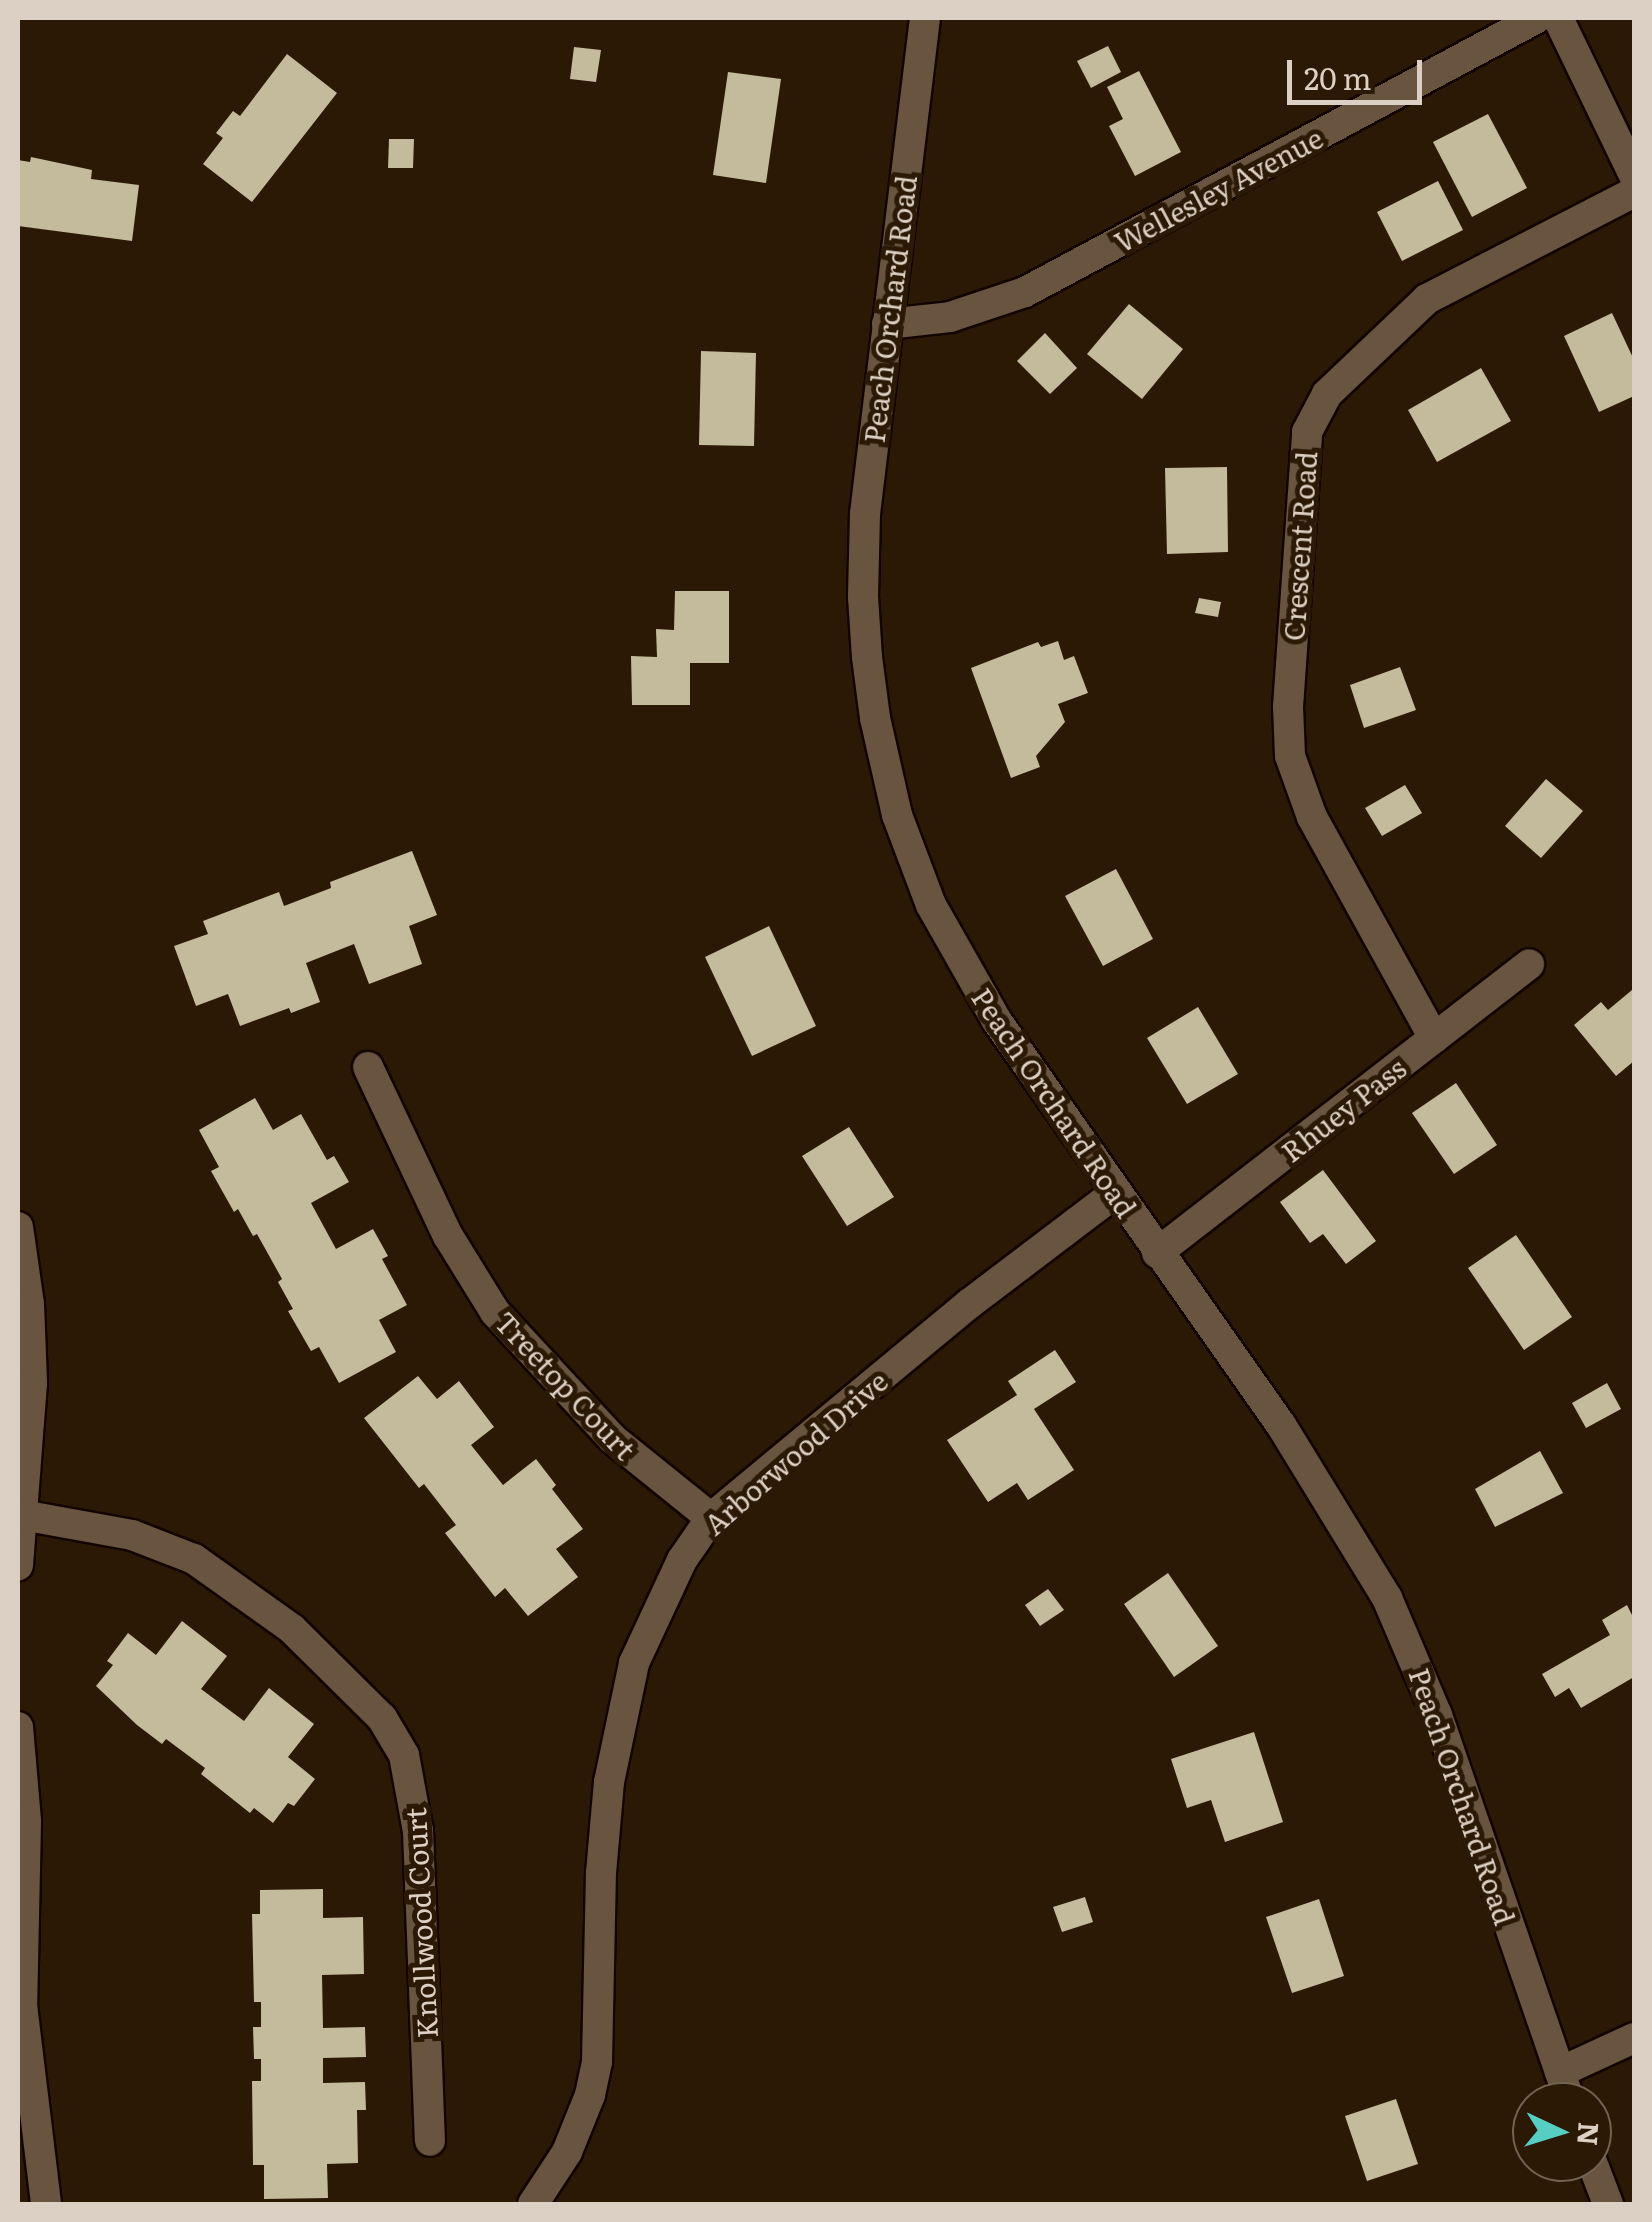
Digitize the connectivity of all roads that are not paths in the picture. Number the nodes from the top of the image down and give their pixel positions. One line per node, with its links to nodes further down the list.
1 (926, 18): 6 (street, Peach Orchard Road)
2 (1537, 18): 6 (street, Wellesley Avenue)
3 (1558, 18): 4 (street)
4 (1634, 175)
5 (1634, 192): 8 (street, Crescent Road)
6 (887, 324): 10 (street, Peach Orchard Road)
7 (1530, 964): 8 (street, Rhuey Pass)
8 (1434, 1038): 12 (street, Rhuey Pass)
9 (368, 1068): 14 (street, Treetop Court)
10 (1115, 1193): 12 (street, Peach Orchard Road); 14 (street, Arborwood Drive)
11 (18, 1227): 13 (street)
12 (1157, 1253): 18 (street, Peach Orchard Road)
13 (22, 1515): 15 (street); 20 (street, Knollwood Court)
14 (711, 1518): 22 (street, Arborwood Drive)
15 (18, 1565)
16 (18, 1727): 21 (street)
17 (1634, 2038): 18 (street)
18 (1560, 2072): 19 (street, Peach Orchard Road)
19 (1563, 2082)
20 (430, 2141)
21 (46, 2204)
22 (533, 2204)

